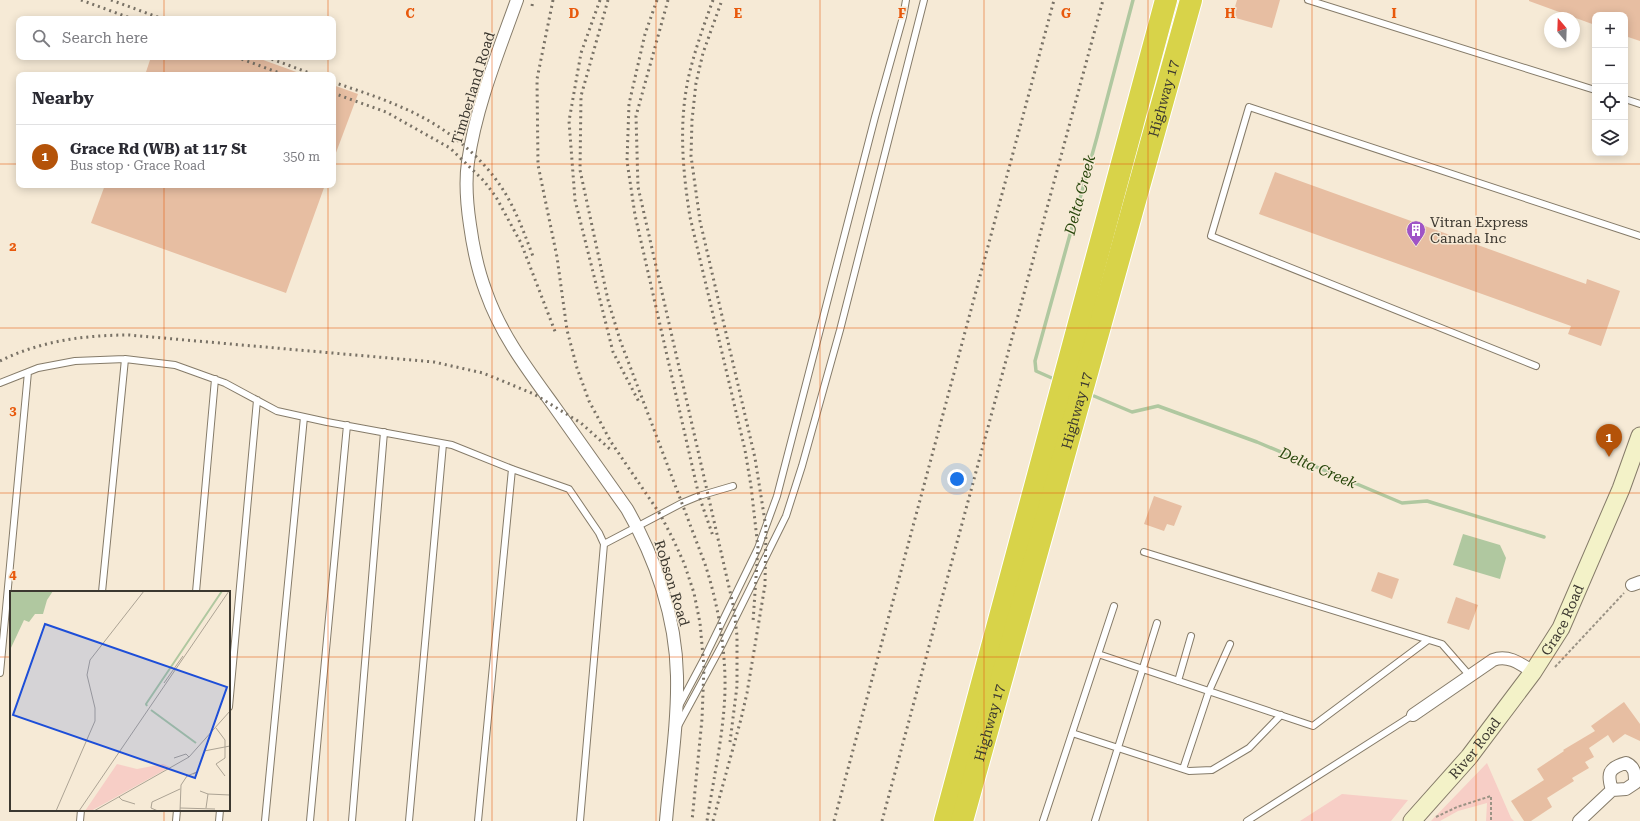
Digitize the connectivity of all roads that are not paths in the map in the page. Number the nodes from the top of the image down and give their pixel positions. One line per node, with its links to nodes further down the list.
1 (516, 0): 17 (street, Timberland Road)
2 (906, 0): 43 (lane)
3 (924, 0): 47 (lane)
4 (1166, 0): 64 (highway, Highway 17)
5 (1191, 0): 65 (highway, Highway 17)
6 (1308, 0): 7 (lane)
7 (1592, 89)
8 (1628, 100): 9 (lane)
9 (1640, 104)
10 (1640, 236): 12 (lane)
11 (125, 359): 13 (lane); 14 (lane); 28 (lane)
12 (1536, 366)
13 (28, 372): 15 (lane); 38 (lane)
14 (215, 379): 16 (lane); 29 (lane)
15 (0, 383)
16 (257, 400): 18 (lane); 42 (lane)
17 (553, 404): 25 (street, Robson Road)
18 (304, 417): 19 (lane); 57 (lane)
19 (347, 425): 20 (lane); 58 (lane)
20 (384, 432): 22 (lane); 59 (lane)
21 (1640, 436): 37 (street, Grace Road)
22 (443, 444): 23 (lane); 60 (lane)
23 (512, 470): 26 (lane); 61 (lane)
24 (733, 486): 25 (lane)
25 (638, 527): 26 (lane); 43 (street, Robson Road)
26 (604, 544): 62 (lane)
27 (1144, 552): 33 (lane)
28 (102, 591)
29 (196, 591)
30 (1114, 606): 35 (lane)
31 (1157, 623): 36 (lane)
32 (1191, 636): 40 (lane)
33 (1428, 640): 39 (lane); 44 (lane)
34 (1230, 644): 41 (lane)
35 (1098, 654): 36 (lane); 46 (lane)
36 (1142, 669): 40 (lane); 48 (lane)
37 (1533, 672): 39 (street, Grace Road); 69 (street, River Road)
38 (0, 673)
39 (1470, 676): 45 (street, Grace Road)
40 (1178, 681): 41 (lane)
41 (1209, 691): 44 (lane); 49 (lane)
42 (230, 696)
43 (675, 712): 47 (street, Robson Road)
44 (1281, 715): 49 (lane)
45 (1413, 715): 68 (lane)
46 (1072, 733): 48 (lane); 66 (lane)
47 (674, 734): 63 (street, Robson Road)
48 (1118, 748): 49 (lane); 67 (lane)
49 (1183, 769)
50 (1612, 790): 70 (street)
51 (81, 811): 54 (lane)
52 (177, 811): 55 (lane)
53 (220, 811): 56 (lane)
54 (80, 821)
55 (176, 821)
56 (219, 821)
57 (265, 821)
58 (310, 821)
59 (352, 821)
60 (409, 821)
61 (478, 821)
62 (580, 821)
63 (666, 821)
64 (945, 821)
65 (962, 821)
66 (1043, 821)
67 (1095, 821)
68 (1246, 821)
69 (1412, 821)
70 (1579, 821)

